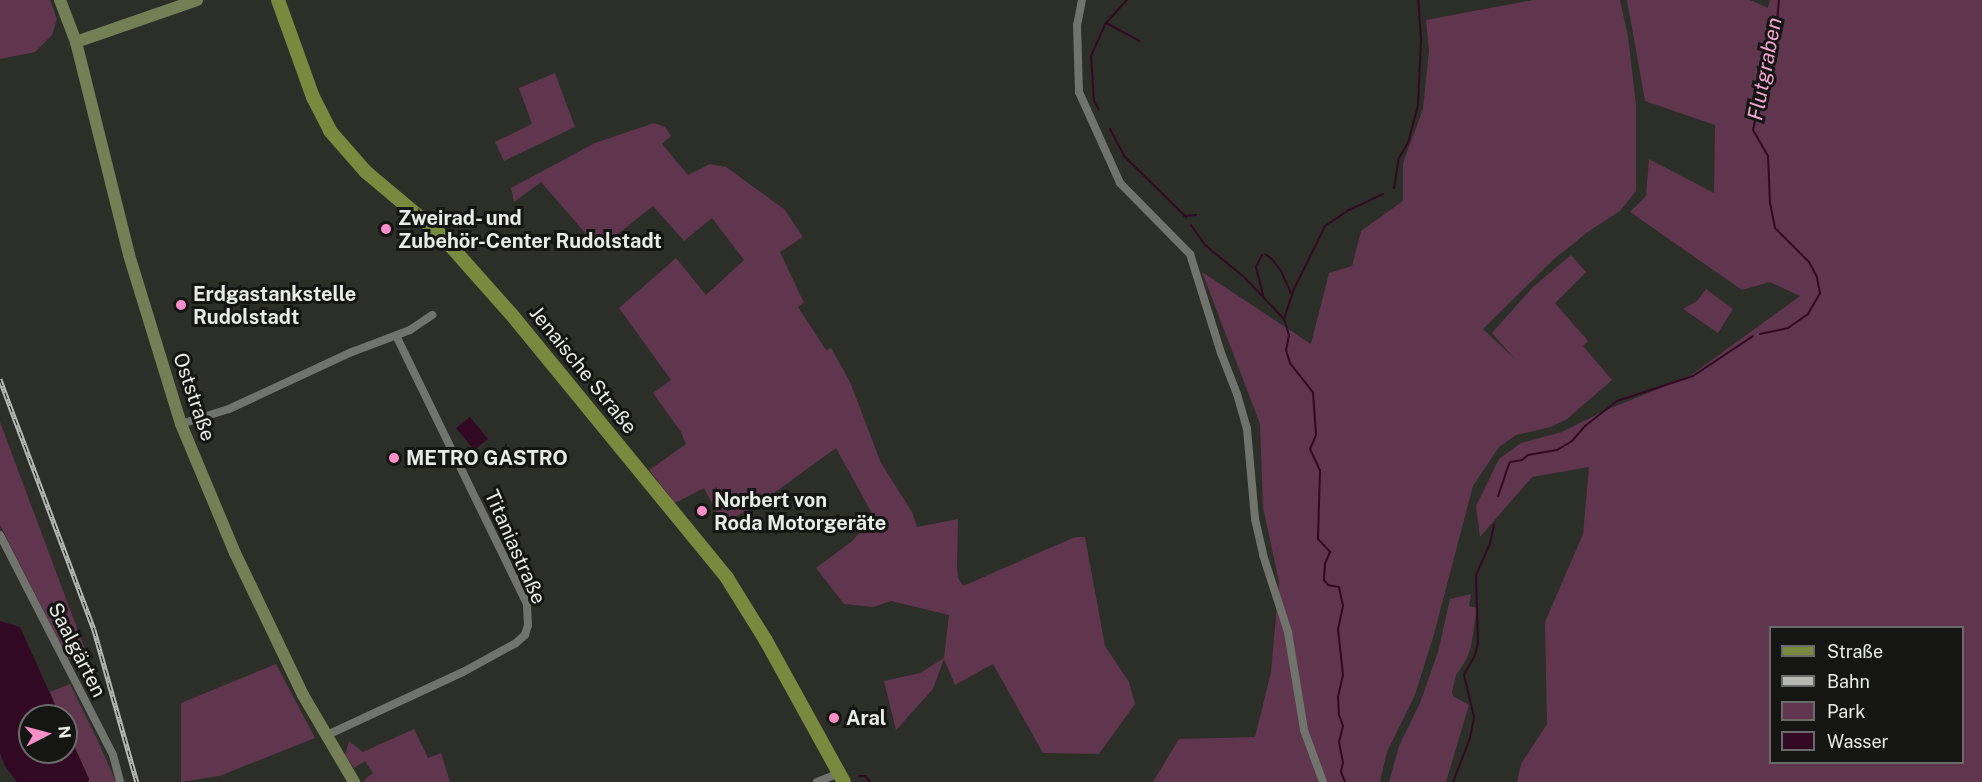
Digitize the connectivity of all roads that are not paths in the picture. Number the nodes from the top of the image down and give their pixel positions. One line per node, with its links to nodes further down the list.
1 (60, 0): 5 (street, Oststraße)
2 (197, 0): 5 (street)
3 (278, 0): 11 (main road, Jenaische Straße)
4 (1082, 0): 15 (street)
5 (76, 42): 8 (street, Oststraße)
6 (432, 315): 7 (street)
7 (396, 336): 8 (street); 10 (street, Titaniastraße)
8 (181, 424): 10 (street, Oststraße)
9 (0, 535): 12 (street, Saalgärten)
10 (325, 736): 13 (street, Oststraße)
11 (841, 777): 14 (street)
12 (120, 782)
13 (354, 782)
14 (817, 782)
15 (1323, 782)

